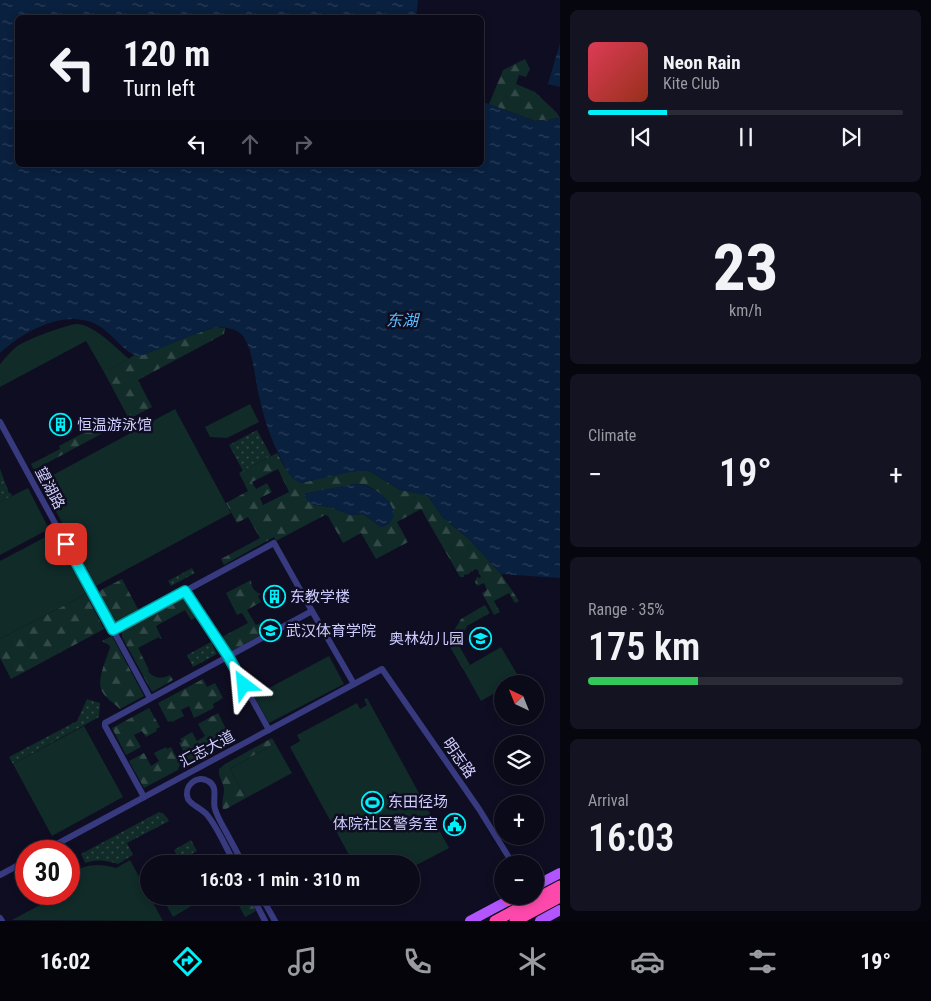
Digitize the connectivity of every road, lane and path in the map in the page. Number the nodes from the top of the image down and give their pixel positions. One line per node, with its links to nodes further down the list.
1 (0, 422): 4 (street, 望湖路)
2 (185, 591): 3 (street); 4 (street); 5 (street)
3 (312, 611): 5 (street); 7 (street)
4 (113, 630): 8 (street, 望湖路)
5 (228, 656): 8 (street); 9 (street)
6 (382, 669): 7 (street, 汇志大道); 18 (street, 明志路)
7 (354, 684): 9 (street, 汇志大道)
8 (150, 698): 14 (street)
9 (269, 730): 10 (street, 汇志大道)
10 (211, 761): 11 (street); 12 (street, 汇志大道)
11 (206, 780): 13 (street); 17 (street)
12 (168, 784): 13 (street); 14 (street, 汇志大道)
13 (187, 790): 16 (street)
14 (144, 797): 15 (street, 汇志大道)
15 (64, 840)
16 (229, 855)
17 (239, 855)
18 (507, 855)
19 (15, 866): 21 (street)
20 (560, 873): 22 (main road)
21 (0, 875)
22 (544, 881)
23 (560, 886): 24 (highway)
24 (544, 893)
25 (560, 897): 35 (highway)
26 (257, 905): 31 (street)
27 (266, 905): 32 (street)
28 (499, 905): 33 (main road)
29 (522, 905): 34 (highway)
30 (560, 910): 36 (main road)
31 (265, 921)
32 (274, 921)
33 (470, 921)
34 (495, 921)
35 (515, 921)
36 (540, 921)

